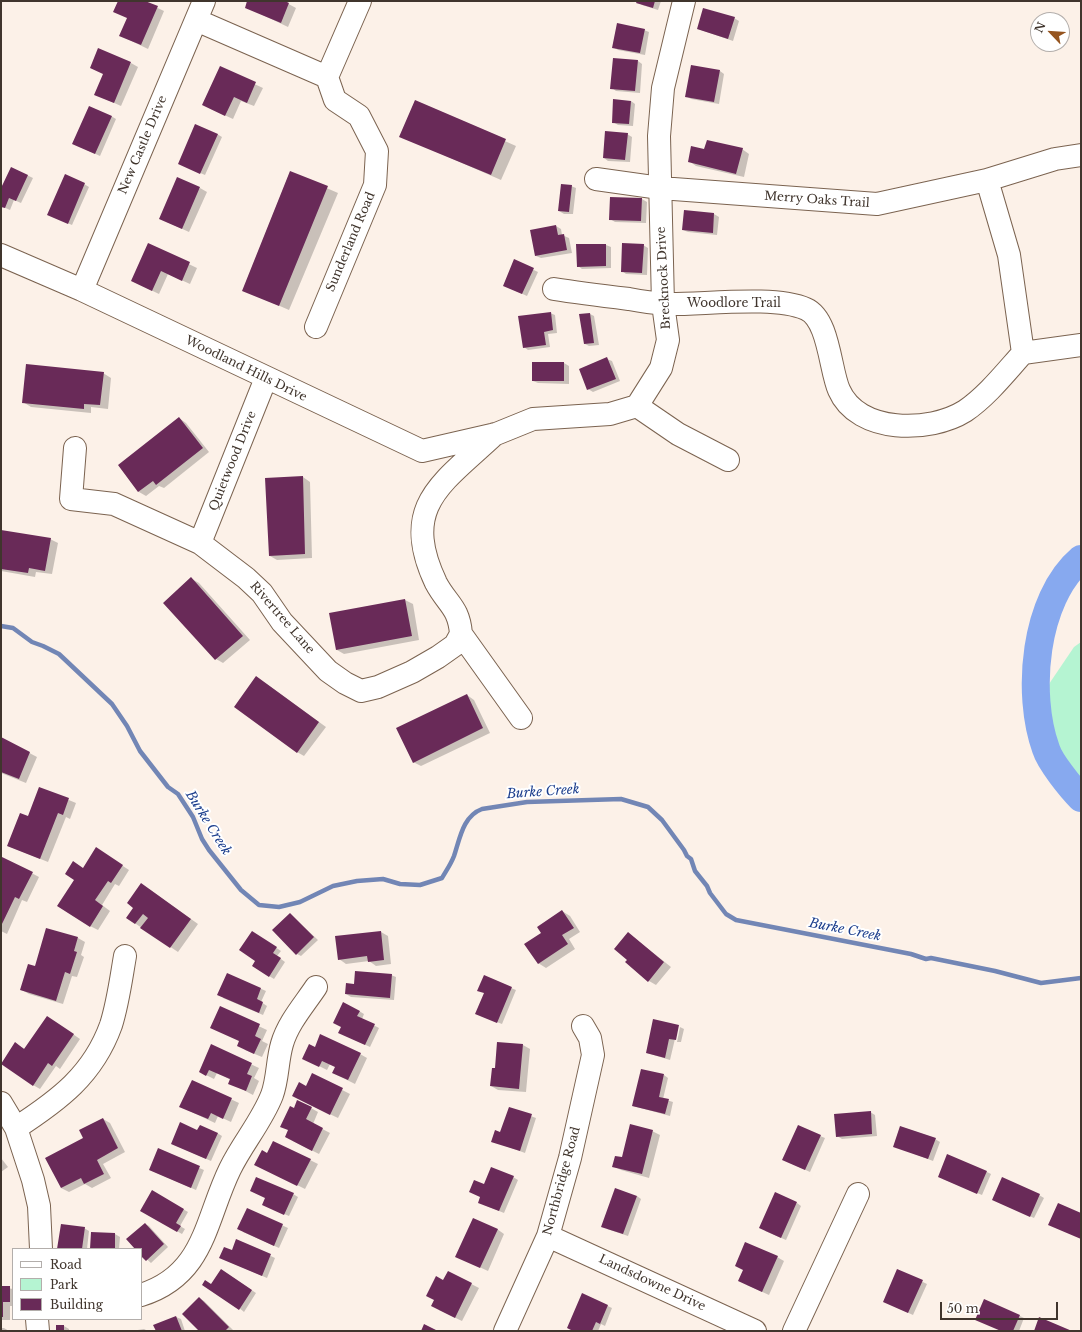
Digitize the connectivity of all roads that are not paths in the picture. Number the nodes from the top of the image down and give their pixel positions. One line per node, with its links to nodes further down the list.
1 (360, 1): 4 (street)
2 (684, 1): 8 (street, Brecknock Drive)
3 (200, 11): 4 (street); 11 (street, New Castle Drive)
4 (327, 77): 13 (street, Sunderland Road)
5 (1081, 156): 7 (street, Merry Oaks Trail)
6 (596, 179): 8 (street, Merry Oaks Trail)
7 (987, 180): 8 (street, Merry Oaks Trail); 15 (street)
8 (660, 188): 12 (street, Brecknock Drive)
9 (1, 255): 11 (street, Woodland Hills Drive)
10 (554, 289): 12 (street, Woodlore Trail)
11 (82, 290): 16 (street, Woodland Hills Drive)
12 (663, 304): 15 (street, Woodlore Trail); 17 (street, Brecknock Drive)
13 (316, 327)
14 (1081, 344): 15 (street)
15 (1023, 353)
16 (266, 378): 18 (street, Woodland Hills Drive); 21 (street, Quietwood Drive)
17 (637, 406): 18 (street); 20 (street)
18 (496, 434): 22 (street)
19 (75, 448): 21 (street, Rivertree Lane)
20 (728, 460)
21 (200, 543): 22 (street, Rivertree Lane)
22 (461, 634): 23 (street)
23 (521, 718)
24 (125, 956): 28 (street)
25 (316, 987): 32 (street)
26 (583, 1026): 30 (street, Northbridge Road)
27 (1, 1103): 28 (street)
28 (16, 1128): 31 (street)
29 (858, 1194): 37 (street)
30 (548, 1236): 35 (street, Northbridge Road); 36 (street, Landsdowne Drive)
31 (41, 1248)
32 (142, 1295)
33 (37, 1320): 34 (street)
34 (38, 1331)
35 (505, 1331)
36 (755, 1331)
37 (794, 1331)

